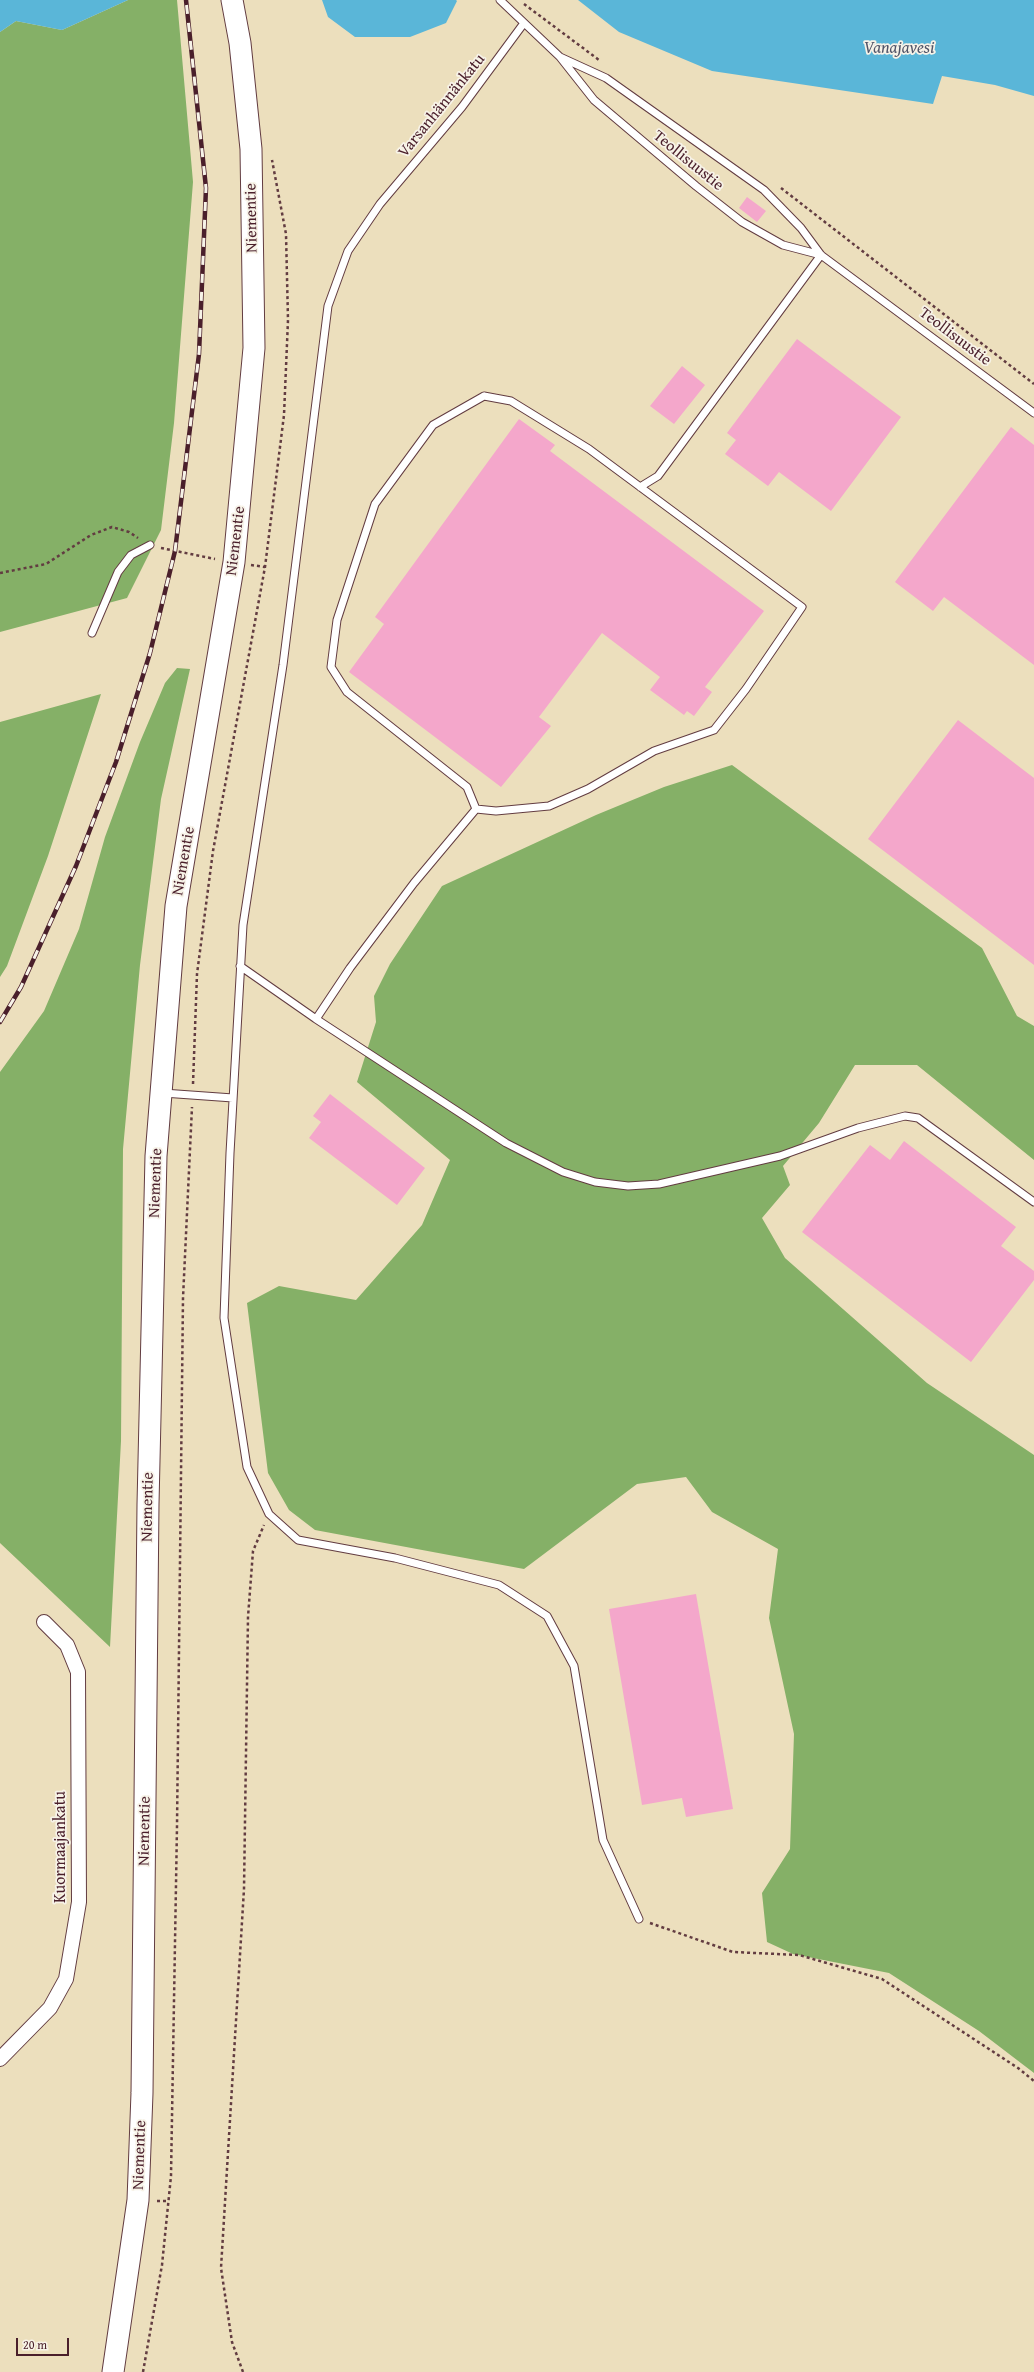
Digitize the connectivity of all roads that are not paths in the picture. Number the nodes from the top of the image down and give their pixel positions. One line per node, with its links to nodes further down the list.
1 (232, 0): 13 (main road, Niementie)
2 (500, 0): 3 (lane, Teollisuustie)
3 (524, 23): 4 (lane, Teollisuustie); 11 (lane, Varsanhännänkatu)
4 (560, 57): 5 (lane, Teollisuustie); 5 (lane, Teollisuustie)
5 (821, 255): 6 (lane, Teollisuustie); 7 (lane)
6 (1034, 412)
7 (640, 487): 10 (lane); 10 (lane)
8 (150, 544): 9 (lane)
9 (92, 633)
10 (476, 810): 12 (lane)
11 (240, 966): 12 (lane); 14 (lane, Varsanhännänkatu)
12 (316, 1019): 15 (lane)
13 (161, 1093): 14 (lane); 19 (main road, Niementie)
14 (233, 1098): 17 (lane, Varsanhännänkatu)
15 (1034, 1202)
16 (44, 1622): 18 (street, Kuormaajankatu)
17 (639, 1919)
18 (0, 2059)
19 (113, 2372)

